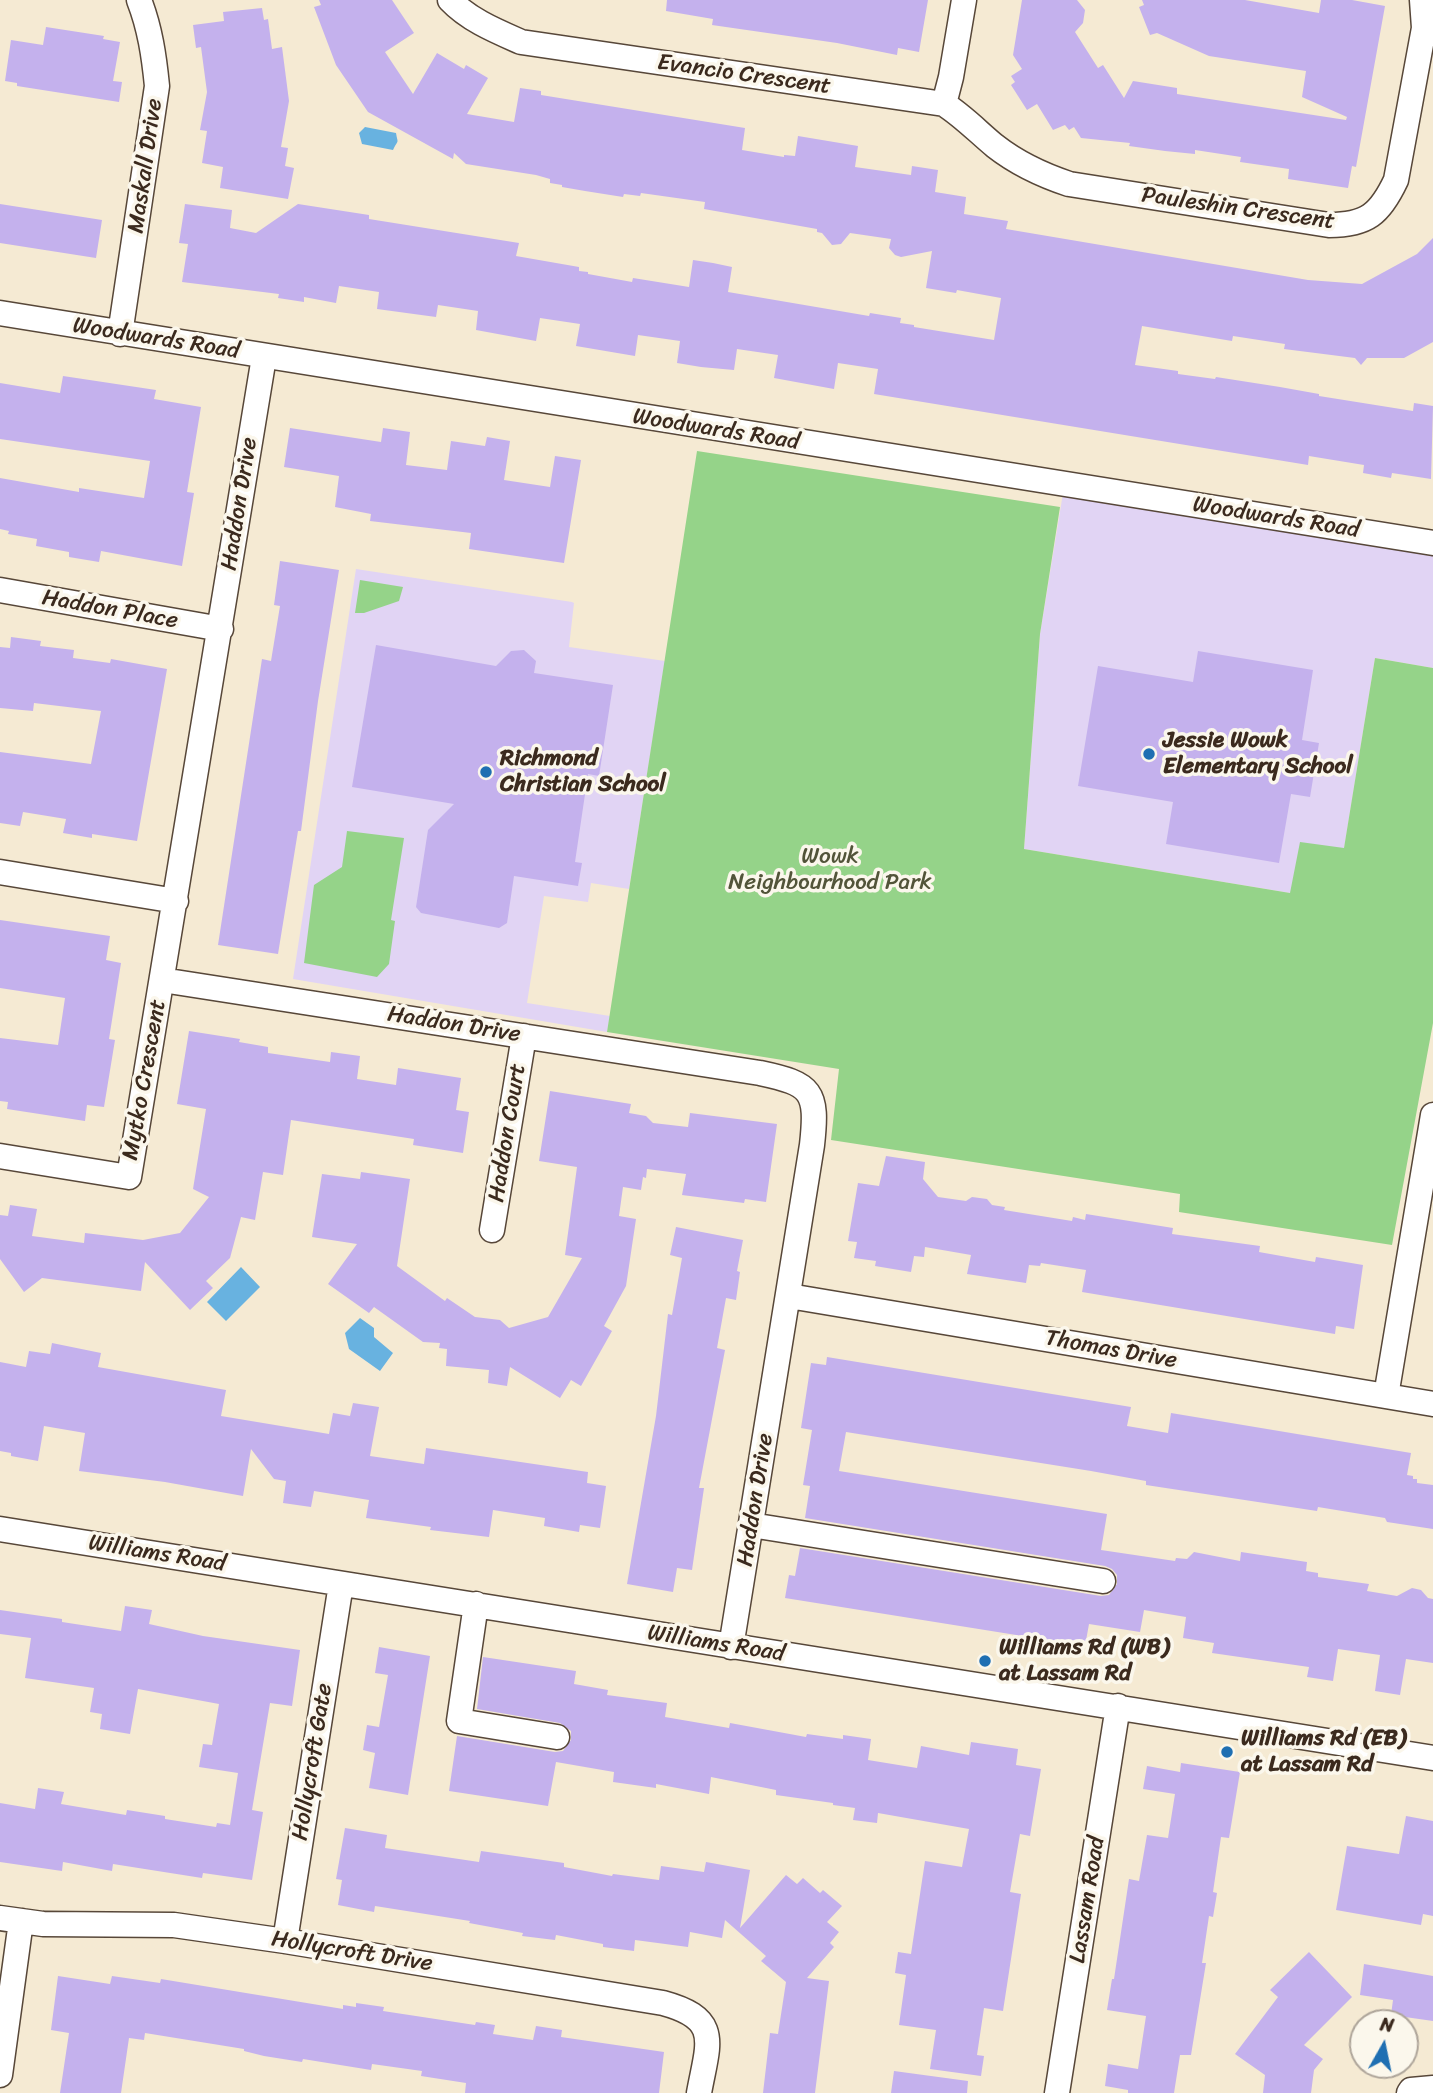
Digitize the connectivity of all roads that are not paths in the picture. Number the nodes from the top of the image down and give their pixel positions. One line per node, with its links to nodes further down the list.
1 (139, 0): 7 (street, Maskall Drive)
2 (450, 0): 5 (street, Evancio Crescent)
3 (964, 0): 5 (street)
4 (1422, 0): 5 (street, Pauleshin Crescent)
5 (944, 104)
6 (0, 313): 7 (street, Woodwards Road)
7 (120, 334): 8 (street, Woodwards Road)
8 (264, 357): 9 (street, Woodwards Road); 11 (street, Haddon Drive)
9 (1433, 543)
10 (0, 590): 11 (street, Haddon Place)
11 (221, 629): 13 (street, Haddon Drive)
12 (0, 872): 13 (street)
13 (176, 901): 14 (street, Haddon Drive)
14 (162, 980): 15 (street, Haddon Drive); 17 (street, Mytko Crescent)
15 (524, 1036): 18 (street, Haddon Court); 19 (street, Haddon Drive)
16 (1433, 1115): 20 (street)
17 (0, 1156)
18 (492, 1230)
19 (789, 1296): 20 (street, Thomas Drive); 22 (street, Haddon Drive)
20 (1386, 1396): 21 (street, Thomas Drive)
21 (1433, 1404)
22 (751, 1525): 24 (street); 27 (street, Haddon Drive)
23 (0, 1529): 25 (street, Williams Road)
24 (1103, 1581)
25 (341, 1584): 26 (street, Williams Road); 32 (street, Hollycroft Gate)
26 (476, 1604): 27 (street, Williams Road); 29 (street)
27 (732, 1647): 28 (street, Williams Road)
28 (1118, 1706): 30 (street, Williams Road); 36 (street, Lassam Road)
29 (557, 1737)
30 (1433, 1758)
31 (11, 1920): 32 (street, Hollycroft Drive); 33 (street)
32 (285, 1941): 35 (street, Hollycroft Drive)
33 (0, 2075)
34 (1433, 2088): 37 (street)
35 (699, 2093)
36 (1057, 2093)
37 (1409, 2093)

